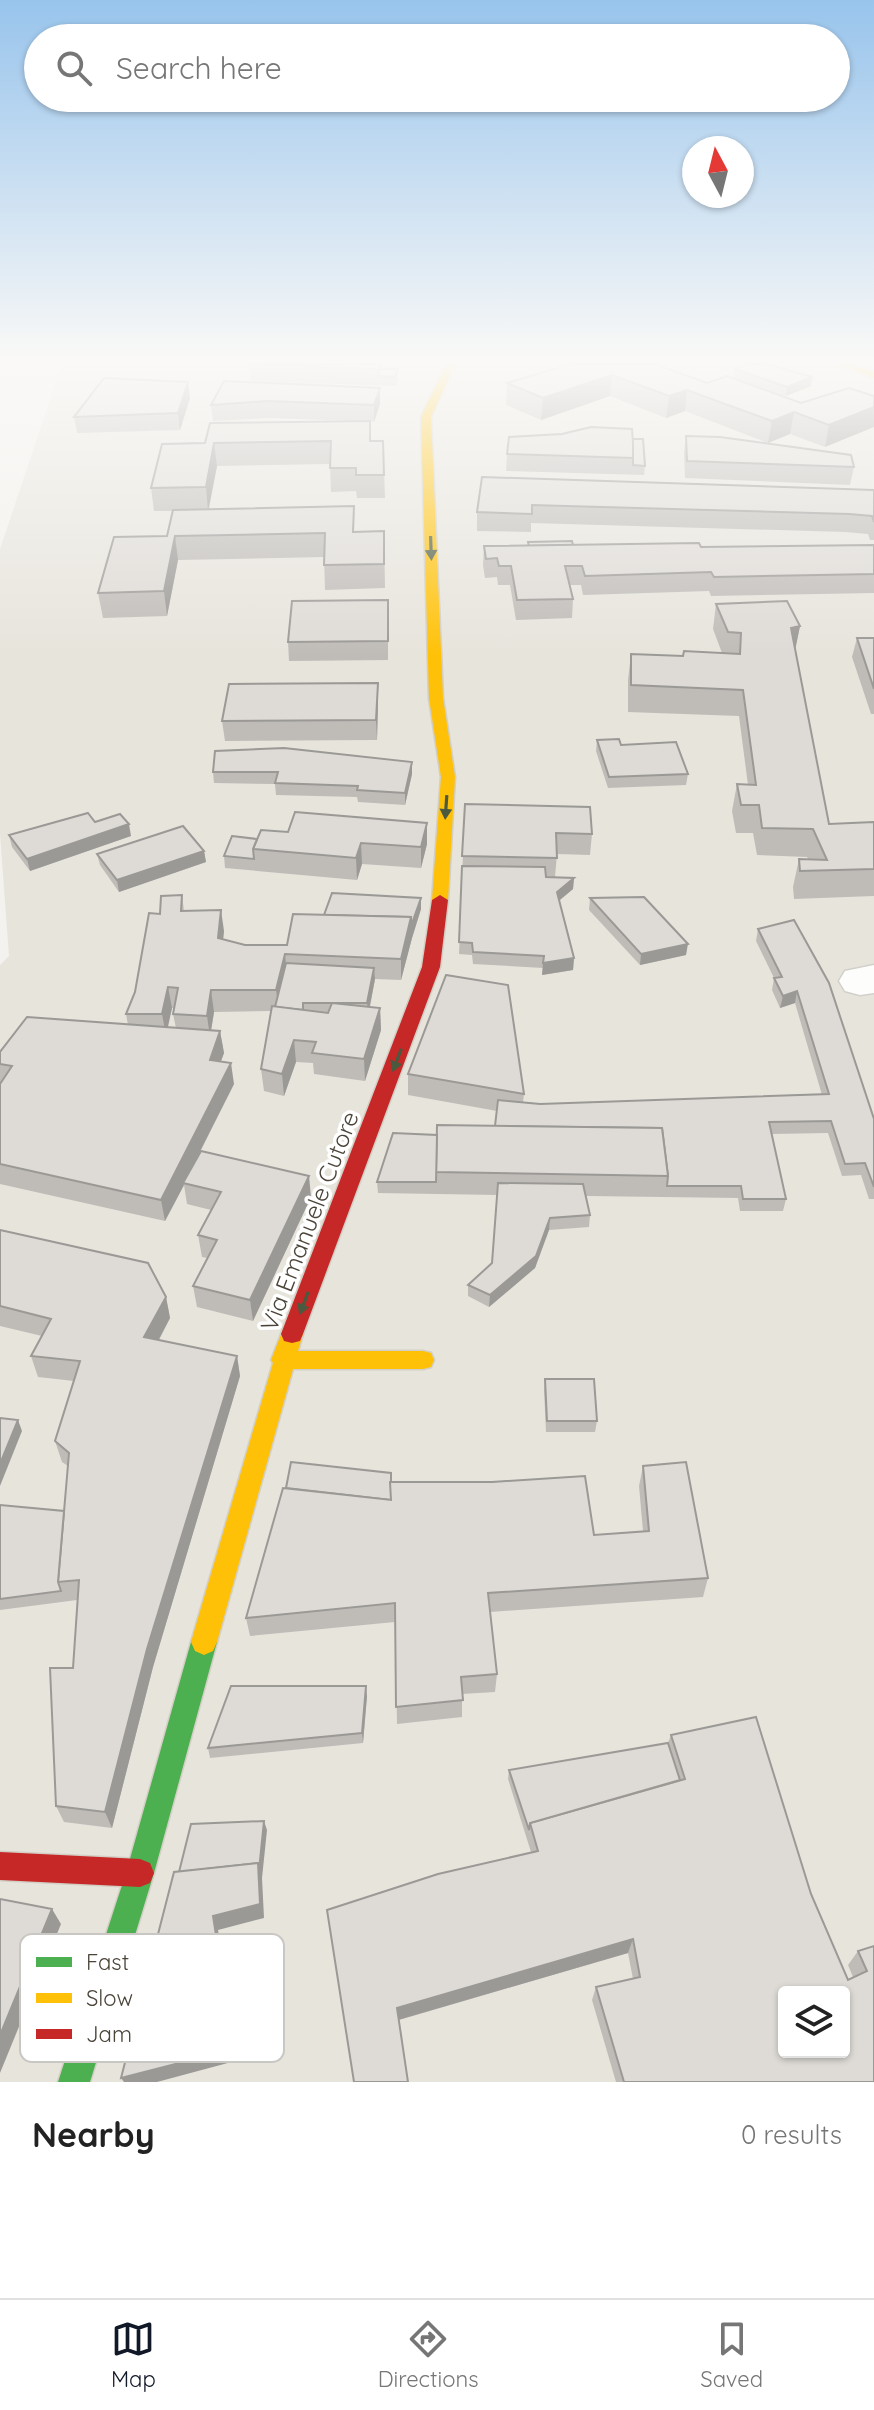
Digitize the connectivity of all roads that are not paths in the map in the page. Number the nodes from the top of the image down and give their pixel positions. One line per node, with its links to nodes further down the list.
1 (428, 461): 2 (street, Via Emanuele Cutore, one-way to 2)
2 (282, 1360): 3 (street); 5 (street, Via Emanuele Cutore)
3 (423, 1360)
4 (0, 1866): 5 (street)
5 (140, 1873): 6 (street, Via Emanuele Cutore)
6 (121, 1934)
7 (80, 2062): 8 (street, Via Emanuele Cutore)
8 (74, 2082)

